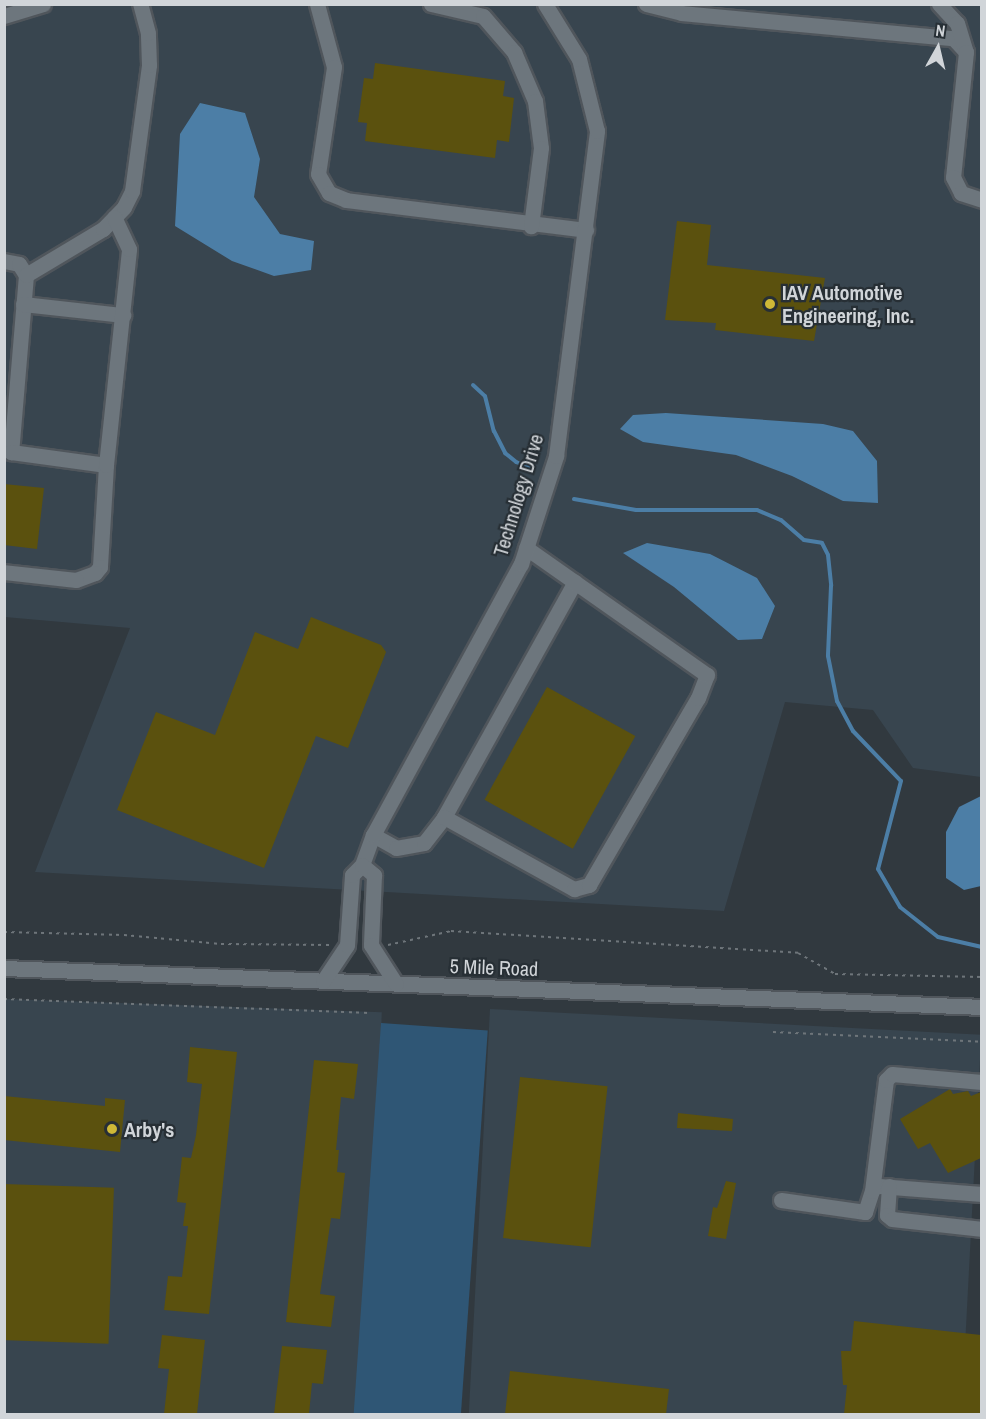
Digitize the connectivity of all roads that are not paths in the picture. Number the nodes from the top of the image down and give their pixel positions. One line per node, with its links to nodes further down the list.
1 (43, 4): 8 (street)
2 (140, 4): 11 (street)
3 (317, 4): 12 (street)
4 (431, 4): 12 (street)
5 (545, 4): 13 (street, Technology Drive)
6 (646, 4): 9 (street)
7 (939, 4): 9 (street)
8 (4, 16)
9 (966, 52): 10 (street)
10 (981, 200)
11 (114, 217): 15 (street); 17 (street)
12 (531, 226): 13 (street)
13 (586, 230): 19 (street, Technology Drive)
14 (4, 261): 15 (street)
15 (26, 275): 16 (street)
16 (23, 304): 17 (street); 18 (street)
17 (123, 315): 18 (street)
18 (106, 465): 20 (street)
19 (526, 548): 21 (street); 23 (street, Technology Drive)
20 (4, 572)
21 (575, 582): 22 (street); 22 (street)
22 (444, 817): 23 (street)
23 (373, 836): 24 (street, Technology Drive)
24 (362, 865): 26 (street, Technology Drive); 27 (street)
25 (4, 968): 26 (street, 5 Mile Road)
26 (323, 981): 27 (street, 5 Mile Road)
27 (396, 984): 28 (street, 5 Mile Road)
28 (981, 1007)
29 (981, 1082): 30 (street)
30 (873, 1185): 31 (street); 33 (street)
31 (889, 1186): 32 (street); 34 (street)
32 (981, 1194)
33 (781, 1200)
34 (981, 1228)

